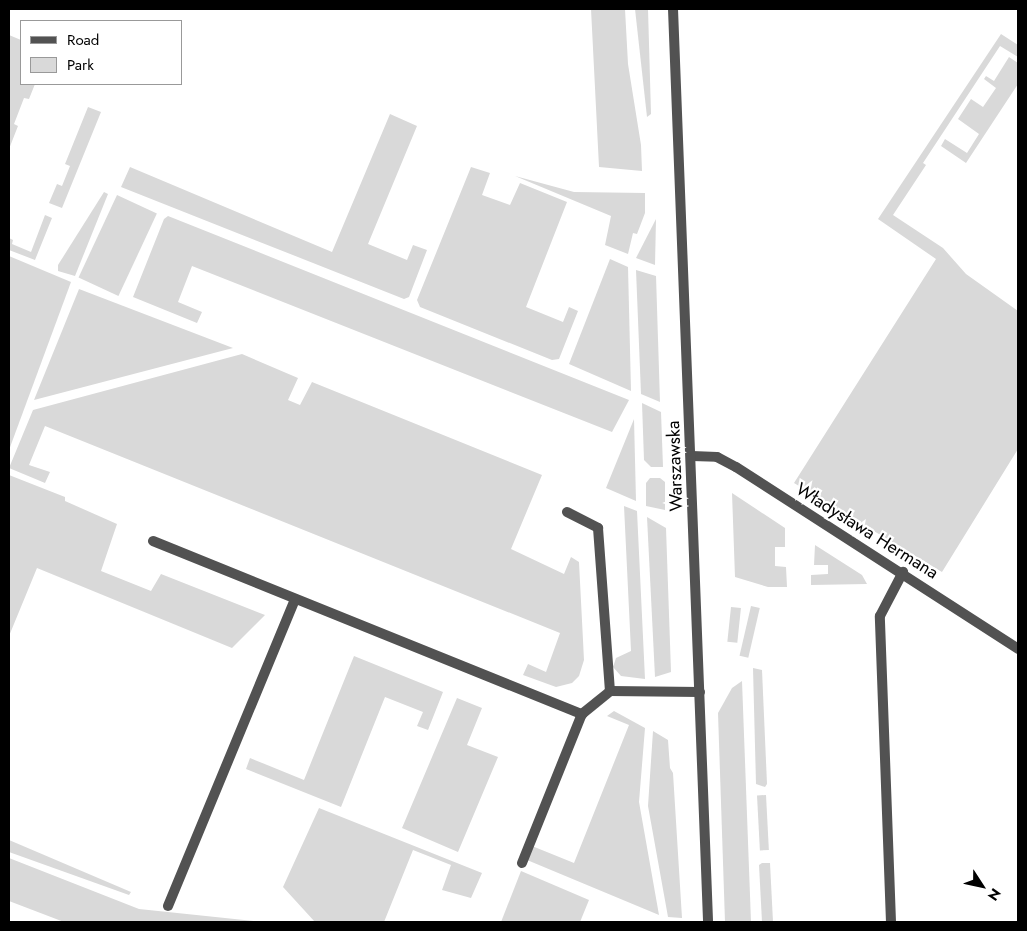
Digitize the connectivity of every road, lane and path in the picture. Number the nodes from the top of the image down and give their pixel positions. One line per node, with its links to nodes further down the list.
1 (673, 9): 2 (street, Warszawska)
2 (692, 456): 5 (street, Władysława Hermana); 9 (street, Warszawska)
3 (567, 512): 8 (street)
4 (153, 541): 6 (street)
5 (903, 572): 7 (street, Władysława Hermana); 14 (street)
6 (294, 599): 10 (street); 12 (street)
7 (1018, 648)
8 (610, 691): 9 (street); 10 (street)
9 (700, 692): 13 (street, Warszawska)
10 (582, 714): 11 (street)
11 (522, 863)
12 (168, 906)
13 (708, 922)
14 (891, 922)

